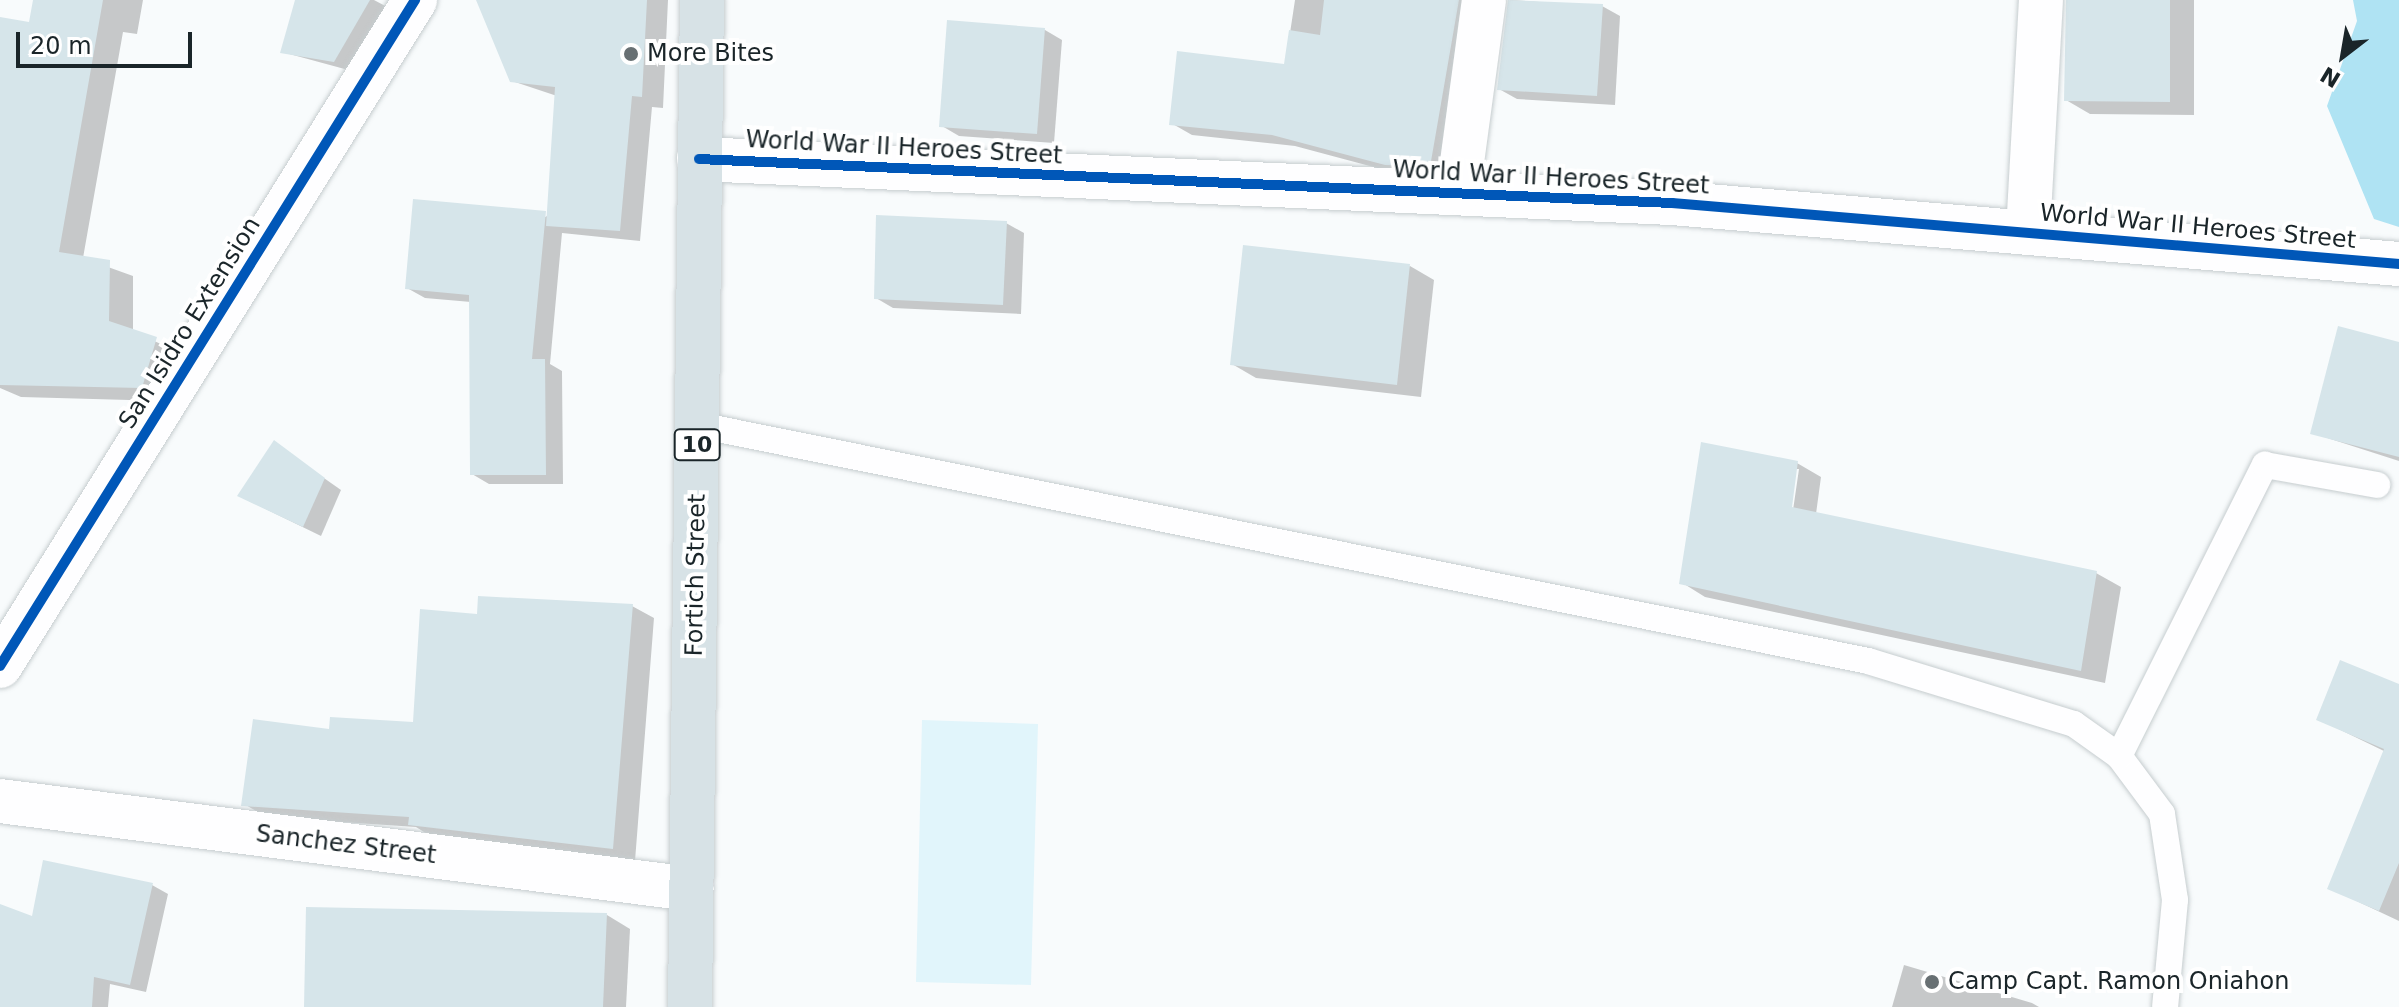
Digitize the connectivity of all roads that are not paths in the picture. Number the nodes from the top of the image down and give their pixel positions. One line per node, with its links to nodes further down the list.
1 (415, 0): 11 (street, San Isidro Extension)
2 (702, 0): 5 (highway, Fortich Street / 10)
3 (1484, 0): 6 (street)
4 (2041, 0): 7 (street)
5 (699, 159): 6 (street, World War II Heroes Street); 9 (highway, Fortich Street / 10)
6 (1458, 192): 7 (street, World War II Heroes Street)
7 (2028, 232): 8 (street, World War II Heroes Street)
8 (2399, 264)
9 (698, 425): 12 (lane); 14 (highway, Fortich Street / 10)
10 (2377, 485): 12 (lane)
11 (0, 666)
12 (2119, 756): 16 (lane)
13 (0, 801): 14 (street, Sanchez Street)
14 (691, 889): 15 (highway, Fortich Street / 10)
15 (690, 1007)
16 (2165, 1007)

